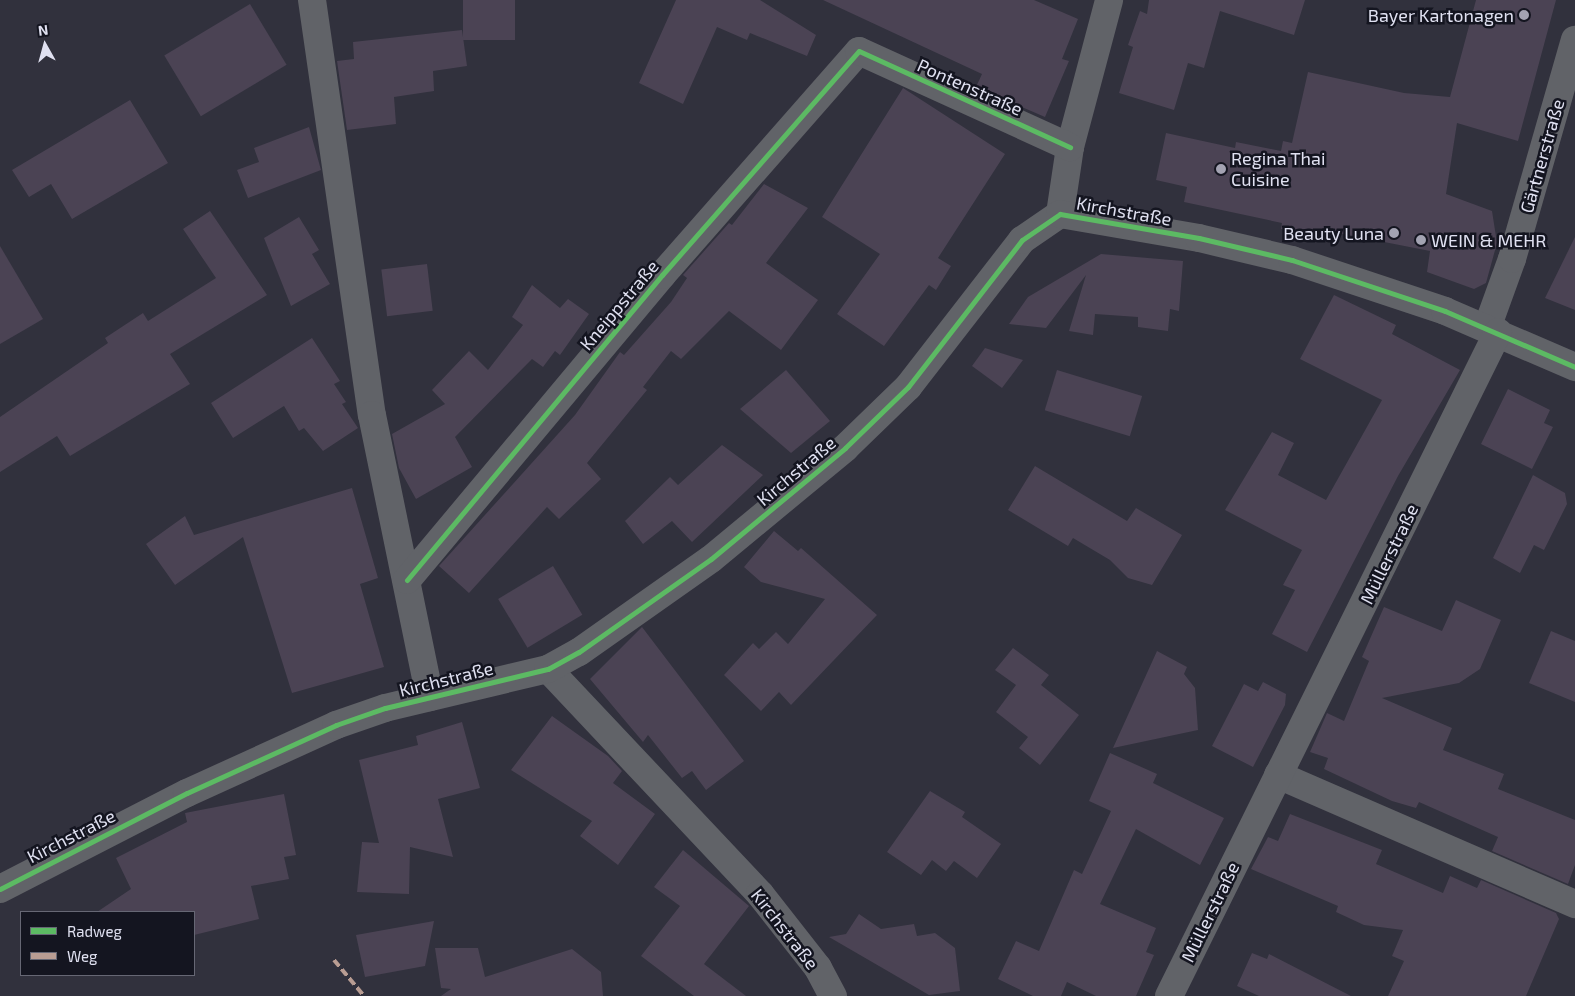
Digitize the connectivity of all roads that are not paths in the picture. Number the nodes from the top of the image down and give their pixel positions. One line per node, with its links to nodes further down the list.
1 (312, 0): 9 (street)
2 (1109, 0): 5 (street)
3 (1575, 40): 7 (street, Gärtnerstraße)
4 (859, 51): 5 (street, Pontenstraße); 9 (street, Kneippstraße)
5 (1070, 147): 6 (street)
6 (1060, 214): 7 (street, Kirchstraße); 10 (street, Kirchstraße)
7 (1493, 330): 8 (street, Kirchstraße); 12 (street, Müllerstraße)
8 (1575, 367)
9 (407, 580): 11 (street)
10 (548, 668): 11 (street, Kirchstraße); 15 (street, Kirchstraße)
11 (430, 697): 13 (street, Kirchstraße)
12 (1278, 775): 14 (street); 16 (street, Müllerstraße)
13 (0, 889)
14 (1575, 904)
15 (833, 996)
16 (1169, 996)

